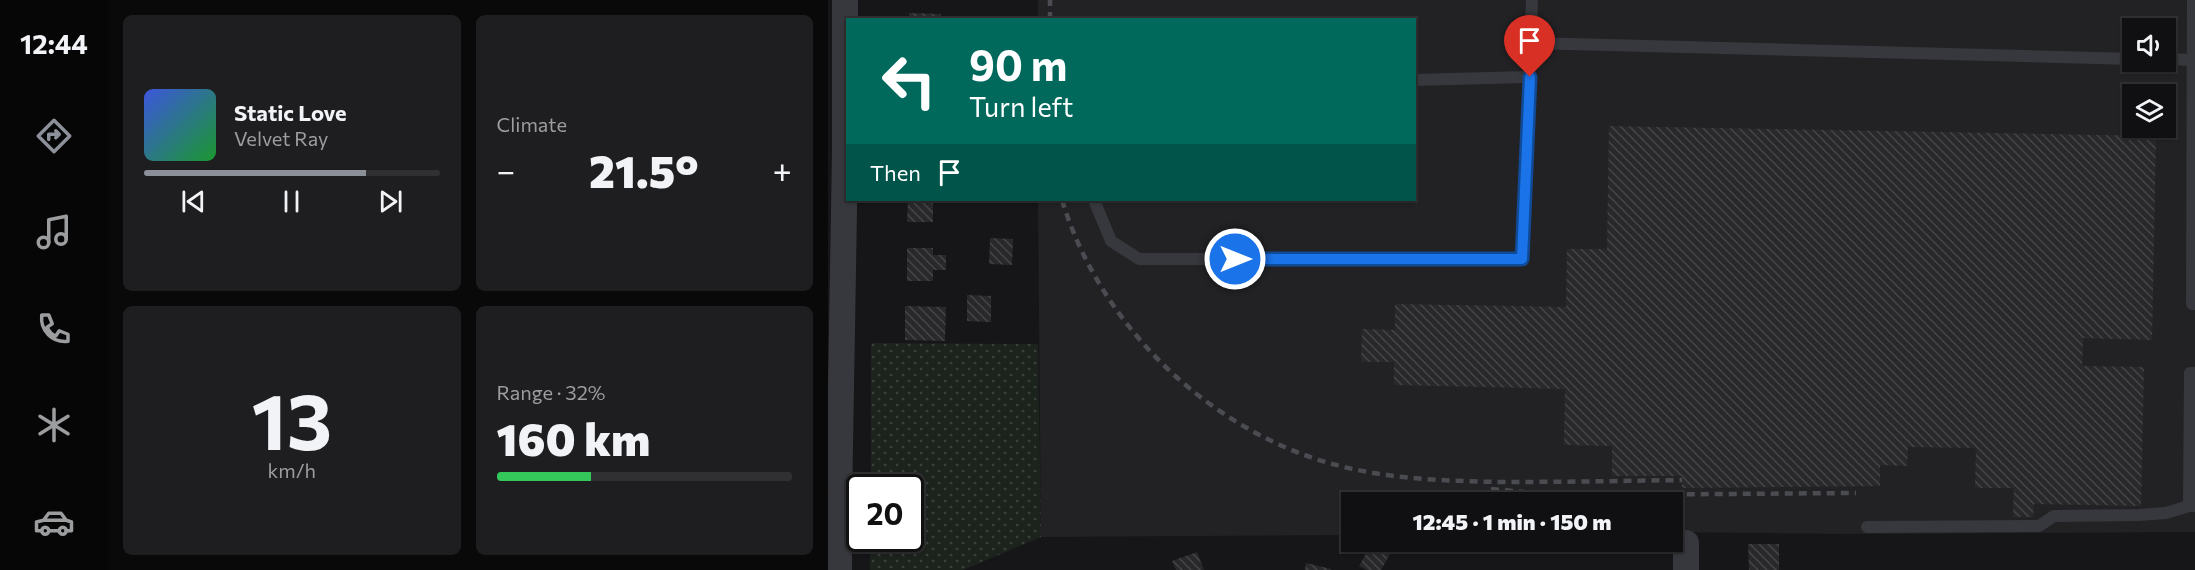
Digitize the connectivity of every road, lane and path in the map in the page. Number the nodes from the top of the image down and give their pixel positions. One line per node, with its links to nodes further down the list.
1 (845, 0): 10 (street)
2 (1532, 0): 4 (lane)
3 (2193, 0): 7 (lane)
4 (1531, 43): 5 (lane); 8 (lane)
5 (2122, 58)
6 (2176, 59): 7 (lane)
7 (2194, 60): 12 (lane)
8 (1530, 77): 9 (lane); 11 (lane)
9 (1416, 80)
10 (837, 152): 15 (street)
11 (1094, 201)
12 (2195, 304)
13 (2195, 373): 14 (lane)
14 (2192, 506): 16 (lane)
15 (834, 509): 18 (street)
16 (1867, 527)
17 (1686, 543): 19 (street)
18 (839, 570)
19 (1686, 570)

